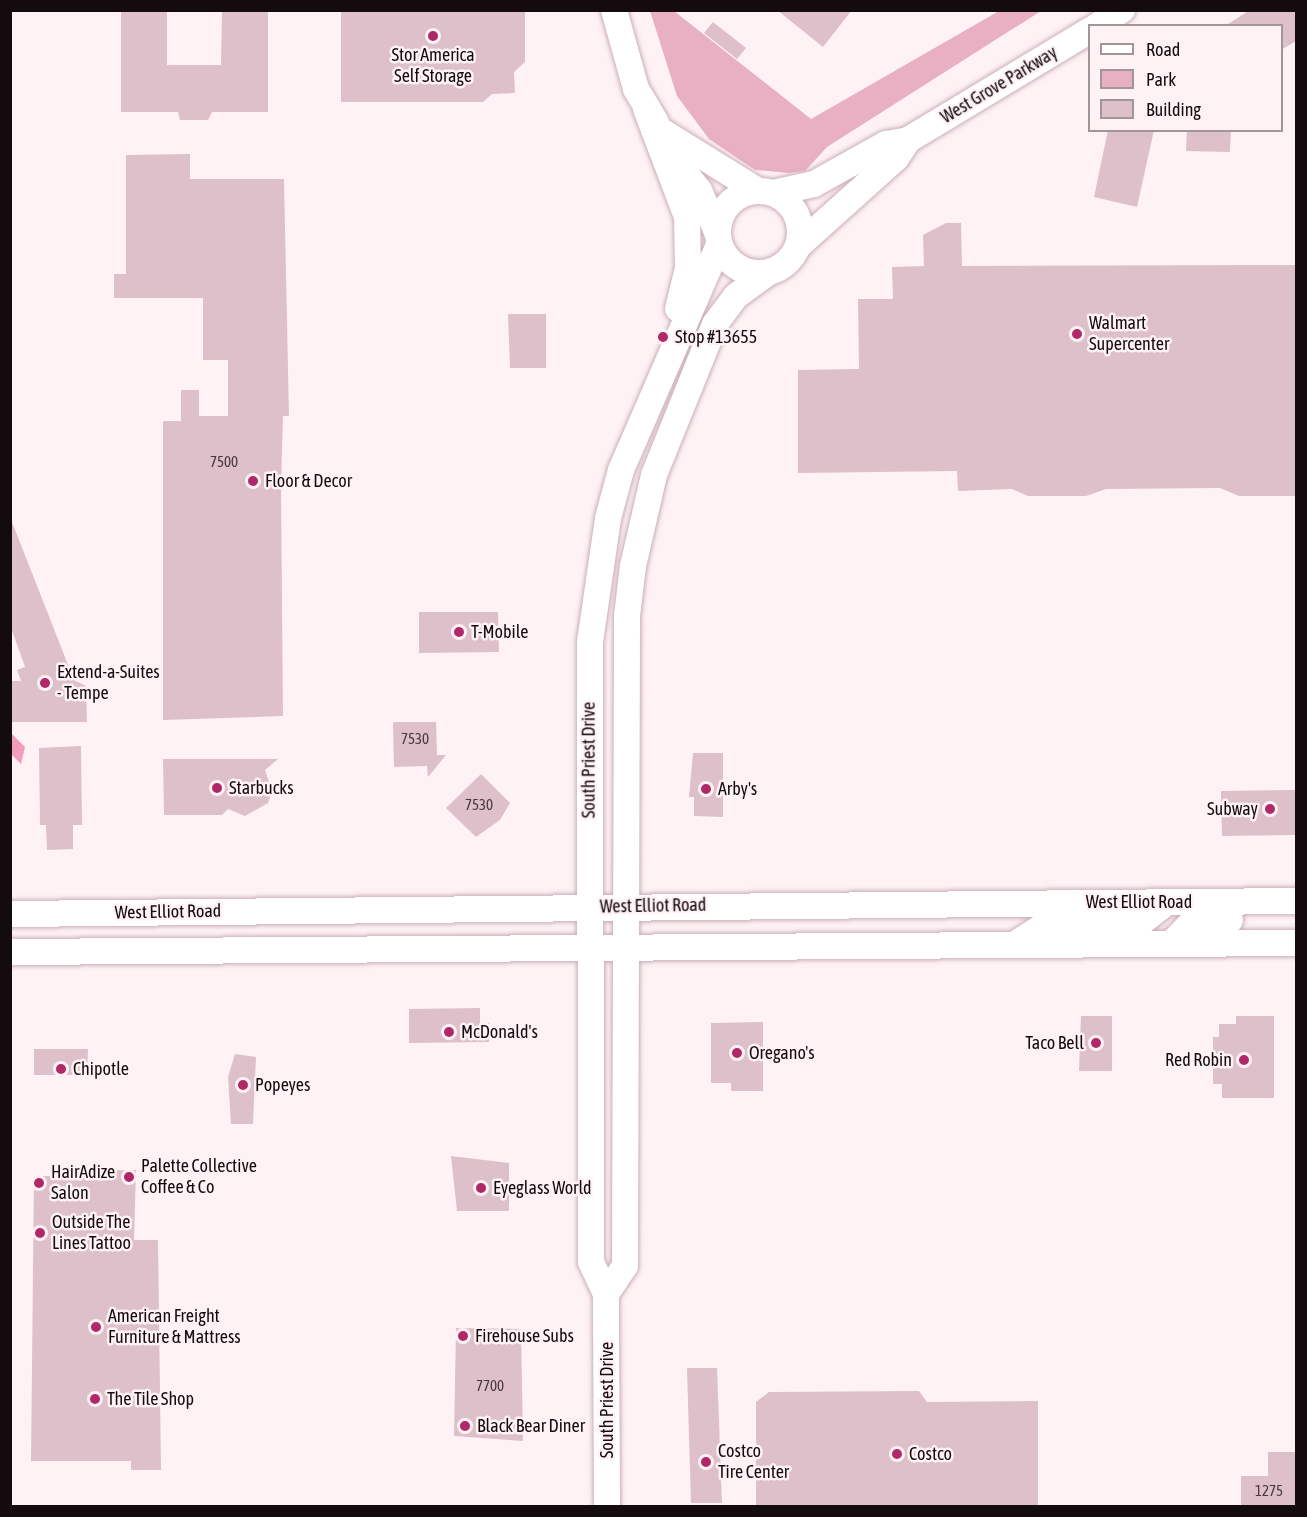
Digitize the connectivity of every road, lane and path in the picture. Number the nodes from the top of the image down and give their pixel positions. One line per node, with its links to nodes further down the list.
1 (614, 10): 5 (main road)
2 (1122, 10): 3 (main road)
3 (1100, 24)
4 (1088, 31): 7 (main road, West Grove Parkway)
5 (646, 109): 6 (main road); 12 (main road)
6 (663, 132): 8 (main road); 9 (main road)
7 (908, 140): 8 (main road, West Grove Parkway); 10 (main road, West Grove Parkway)
8 (766, 192): 9 (main road); 10 (main road)
9 (718, 239): 11 (main road); 12 (main road, South Priest Drive)
10 (798, 246): 11 (main road)
11 (768, 273): 14 (main road, South Priest Drive)
12 (660, 378): 13 (main road, South Priest Drive)
13 (616, 490): 14 (main road); 17 (main road, South Priest Drive)
14 (627, 616): 18 (main road, South Priest Drive)
15 (1296, 902): 16 (main road, West Elliot Road)
16 (1166, 903): 18 (main road, West Elliot Road); 23 (main road)
17 (590, 906): 18 (main road, West Elliot Road); 20 (main road, West Elliot Road); 25 (main road, South Priest Drive)
18 (626, 906): 24 (main road, South Priest Drive)
19 (1296, 909): 22 (main road)
20 (10, 914)
21 (1296, 943): 22 (main road)
22 (1172, 944): 23 (main road)
23 (1014, 945): 24 (main road)
24 (628, 947): 25 (main road); 27 (main road, South Priest Drive)
25 (591, 948): 26 (main road); 27 (main road, South Priest Drive)
26 (10, 952)
27 (606, 1294): 28 (main road, South Priest Drive)
28 (607, 1506)

